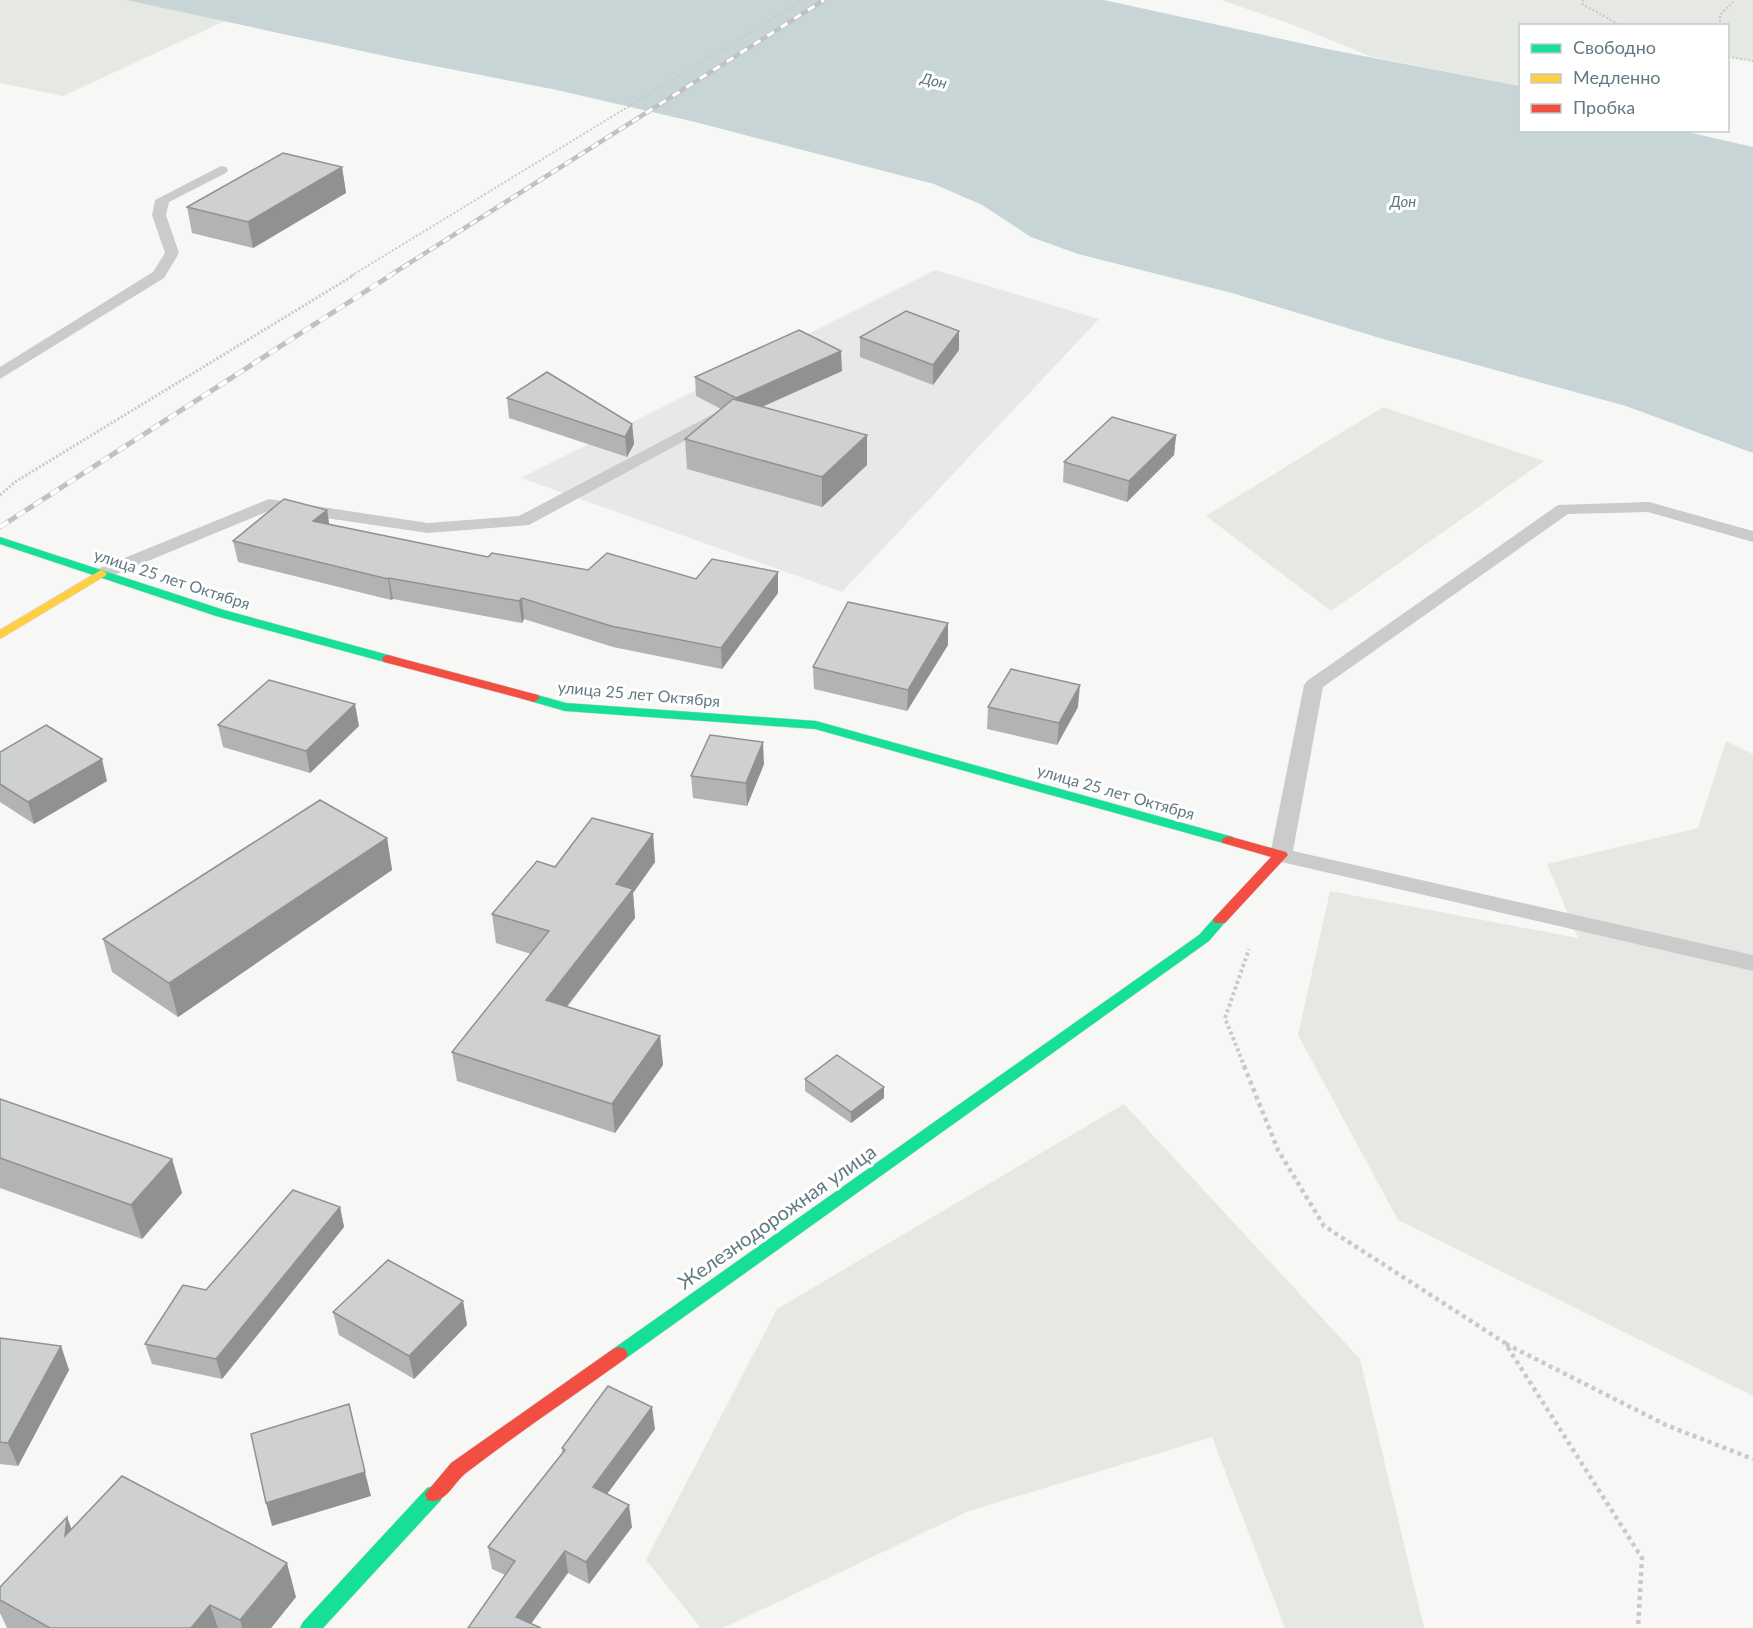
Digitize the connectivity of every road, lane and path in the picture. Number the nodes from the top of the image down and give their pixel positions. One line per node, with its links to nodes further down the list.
1 (803, 0): 11 (path)
2 (1583, 0): 4 (path)
3 (1735, 0): 5 (path)
4 (1618, 24)
5 (1720, 24)
6 (1729, 57): 7 (path)
7 (1753, 61)
8 (221, 170): 9 (lane)
9 (0, 374)
10 (720, 416): 14 (lane)
11 (0, 495)
12 (1753, 537): 16 (lane)
13 (0, 540): 14 (street, улица 25 лет Октября)
14 (101, 574): 15 (street); 16 (street, улица 25 лет Октября)
15 (0, 634)
16 (1281, 855): 18 (lane); 21 (street, Железнодорожная улица)
17 (1251, 942): 19 (path)
18 (1753, 963)
19 (1505, 1343): 20 (path); 22 (path)
20 (1753, 1459)
21 (310, 1628)
22 (1638, 1628)

